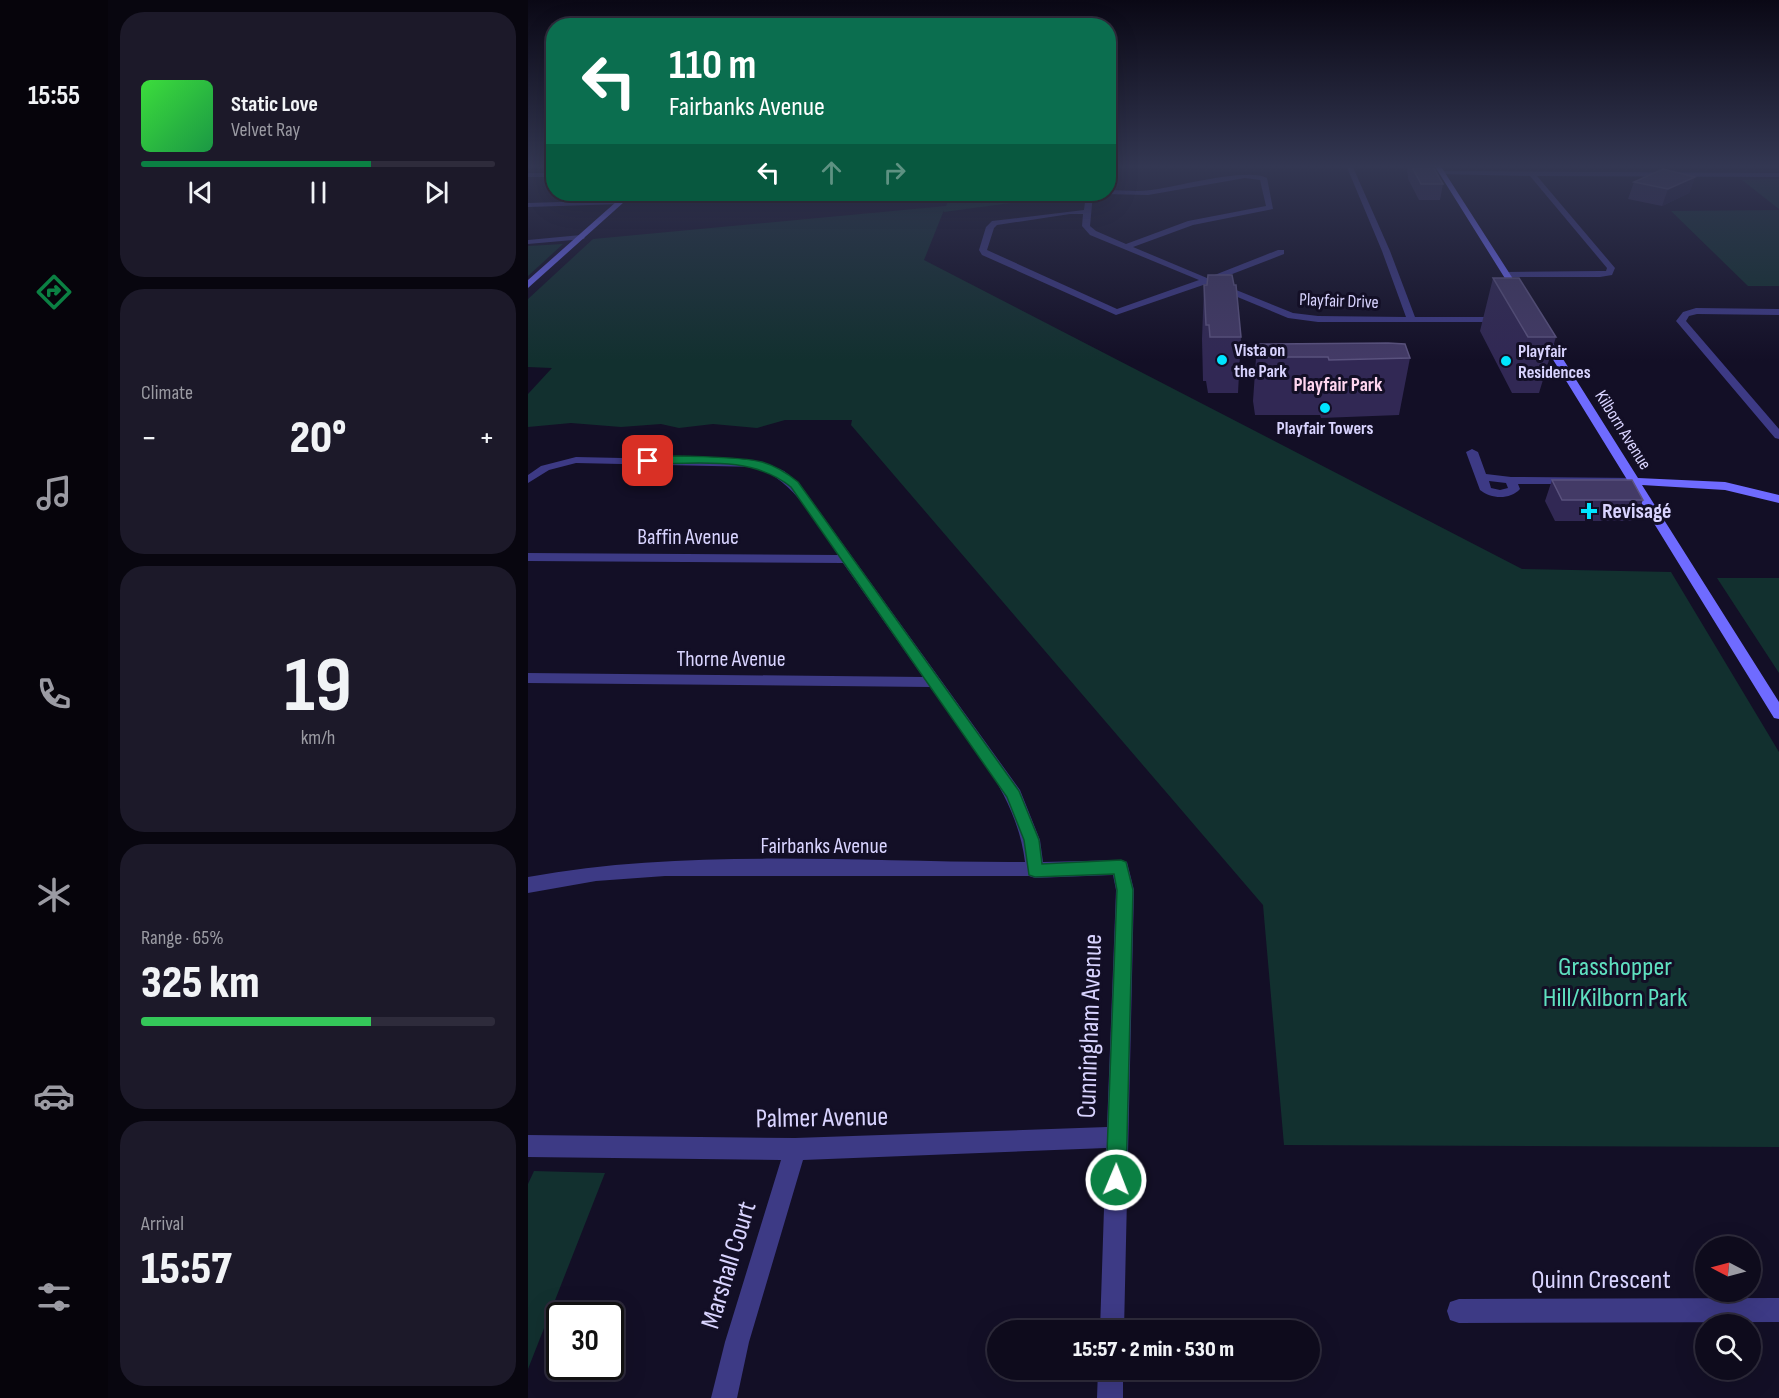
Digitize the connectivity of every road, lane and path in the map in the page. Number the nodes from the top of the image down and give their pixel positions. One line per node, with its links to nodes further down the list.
1 (588, 230): 8 (street)
2 (989, 230): 13 (street)
3 (1090, 230): 10 (street, Playfair Drive)
4 (1172, 230): 10 (street)
5 (1377, 230): 17 (street)
6 (1479, 230): 12 (street)
7 (1579, 230): 12 (street)
8 (580, 237): 9 (street); 14 (street)
9 (528, 242)
10 (1126, 248): 13 (street, Playfair Drive)
11 (1281, 252): 13 (street)
12 (1507, 274): 15 (street)
13 (1204, 280): 17 (street, Playfair Drive)
14 (528, 285)
15 (1524, 303)
16 (1779, 312): 20 (street)
17 (1411, 320): 18 (street, Playfair Drive)
18 (1506, 320)
19 (1534, 320): 23 (street, Kilborn Avenue)
20 (1779, 436)
21 (1472, 452): 23 (street)
22 (528, 480): 26 (street)
23 (1636, 481): 24 (street); 29 (street, Kilborn Avenue)
24 (1779, 499)
25 (528, 557): 26 (street, Baffin Avenue)
26 (848, 559): 28 (street)
27 (528, 678): 28 (street, Thorne Avenue)
28 (934, 682): 31 (street)
29 (1779, 714)
30 (1121, 867): 31 (street, Fairbanks Avenue); 33 (street, Cunningham Avenue)
31 (1035, 871): 32 (street, Fairbanks Avenue)
32 (528, 885)
33 (1117, 1137): 35 (street, Palmer Avenue); 38 (street, Cunningham Avenue)
34 (528, 1146): 35 (street, Palmer Avenue)
35 (795, 1149): 40 (street, Marshall Court)
36 (1779, 1310): 37 (street, Quinn Crescent)
37 (1459, 1311)
38 (1112, 1320)
39 (1111, 1380): 41 (street)
40 (724, 1398)
41 (1110, 1398)

